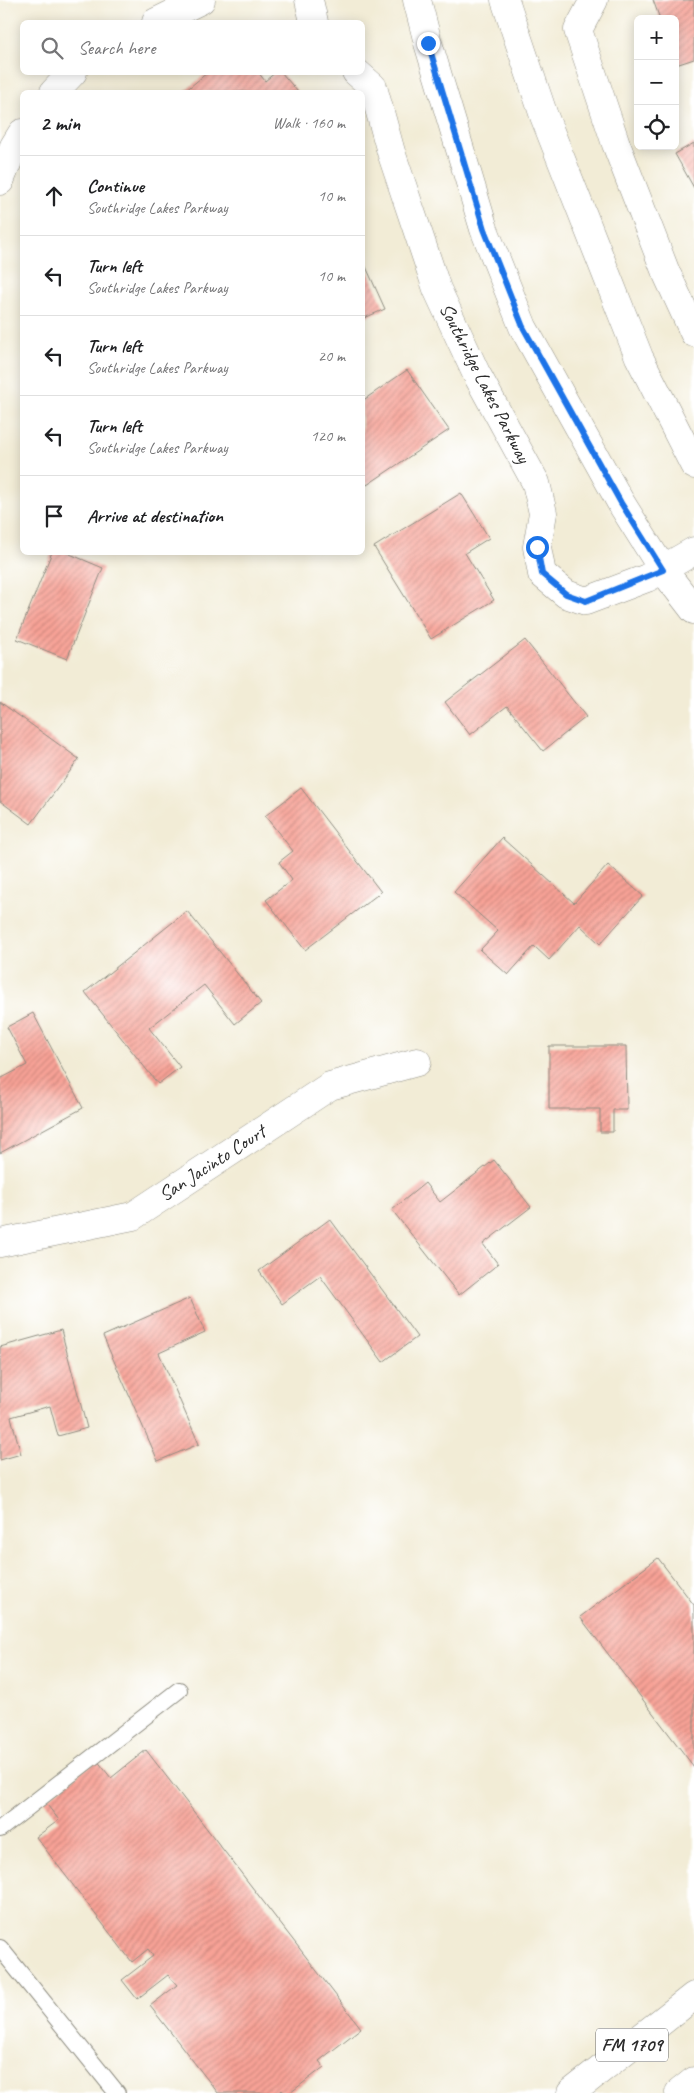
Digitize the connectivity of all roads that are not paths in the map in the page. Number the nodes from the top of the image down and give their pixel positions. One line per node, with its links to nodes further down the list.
1 (201, 0): 6 (street)
2 (308, 0): 7 (street)
3 (417, 0): 16 (street)
4 (505, 0): 14 (street)
5 (594, 0): 13 (street)
6 (160, 20)
7 (313, 20)
8 (70, 75): 10 (street)
9 (359, 75): 16 (street, Southridge Lakes Parkway)
10 (56, 90)
11 (20, 136): 12 (street)
12 (0, 181)
13 (694, 333)
14 (694, 465)
15 (694, 551): 16 (street, Southridge Lakes Parkway)
16 (663, 570): 17 (street)
17 (694, 610)
18 (417, 1062): 19 (street, San Jacinto Court)
19 (0, 1243)
20 (179, 1690): 21 (lane)
21 (0, 1829)
22 (0, 1948): 25 (lane)
23 (694, 1996): 26 (street, FM 1709)
24 (694, 2081): 27 (street)
25 (117, 2093)
26 (571, 2093)
27 (679, 2093)

